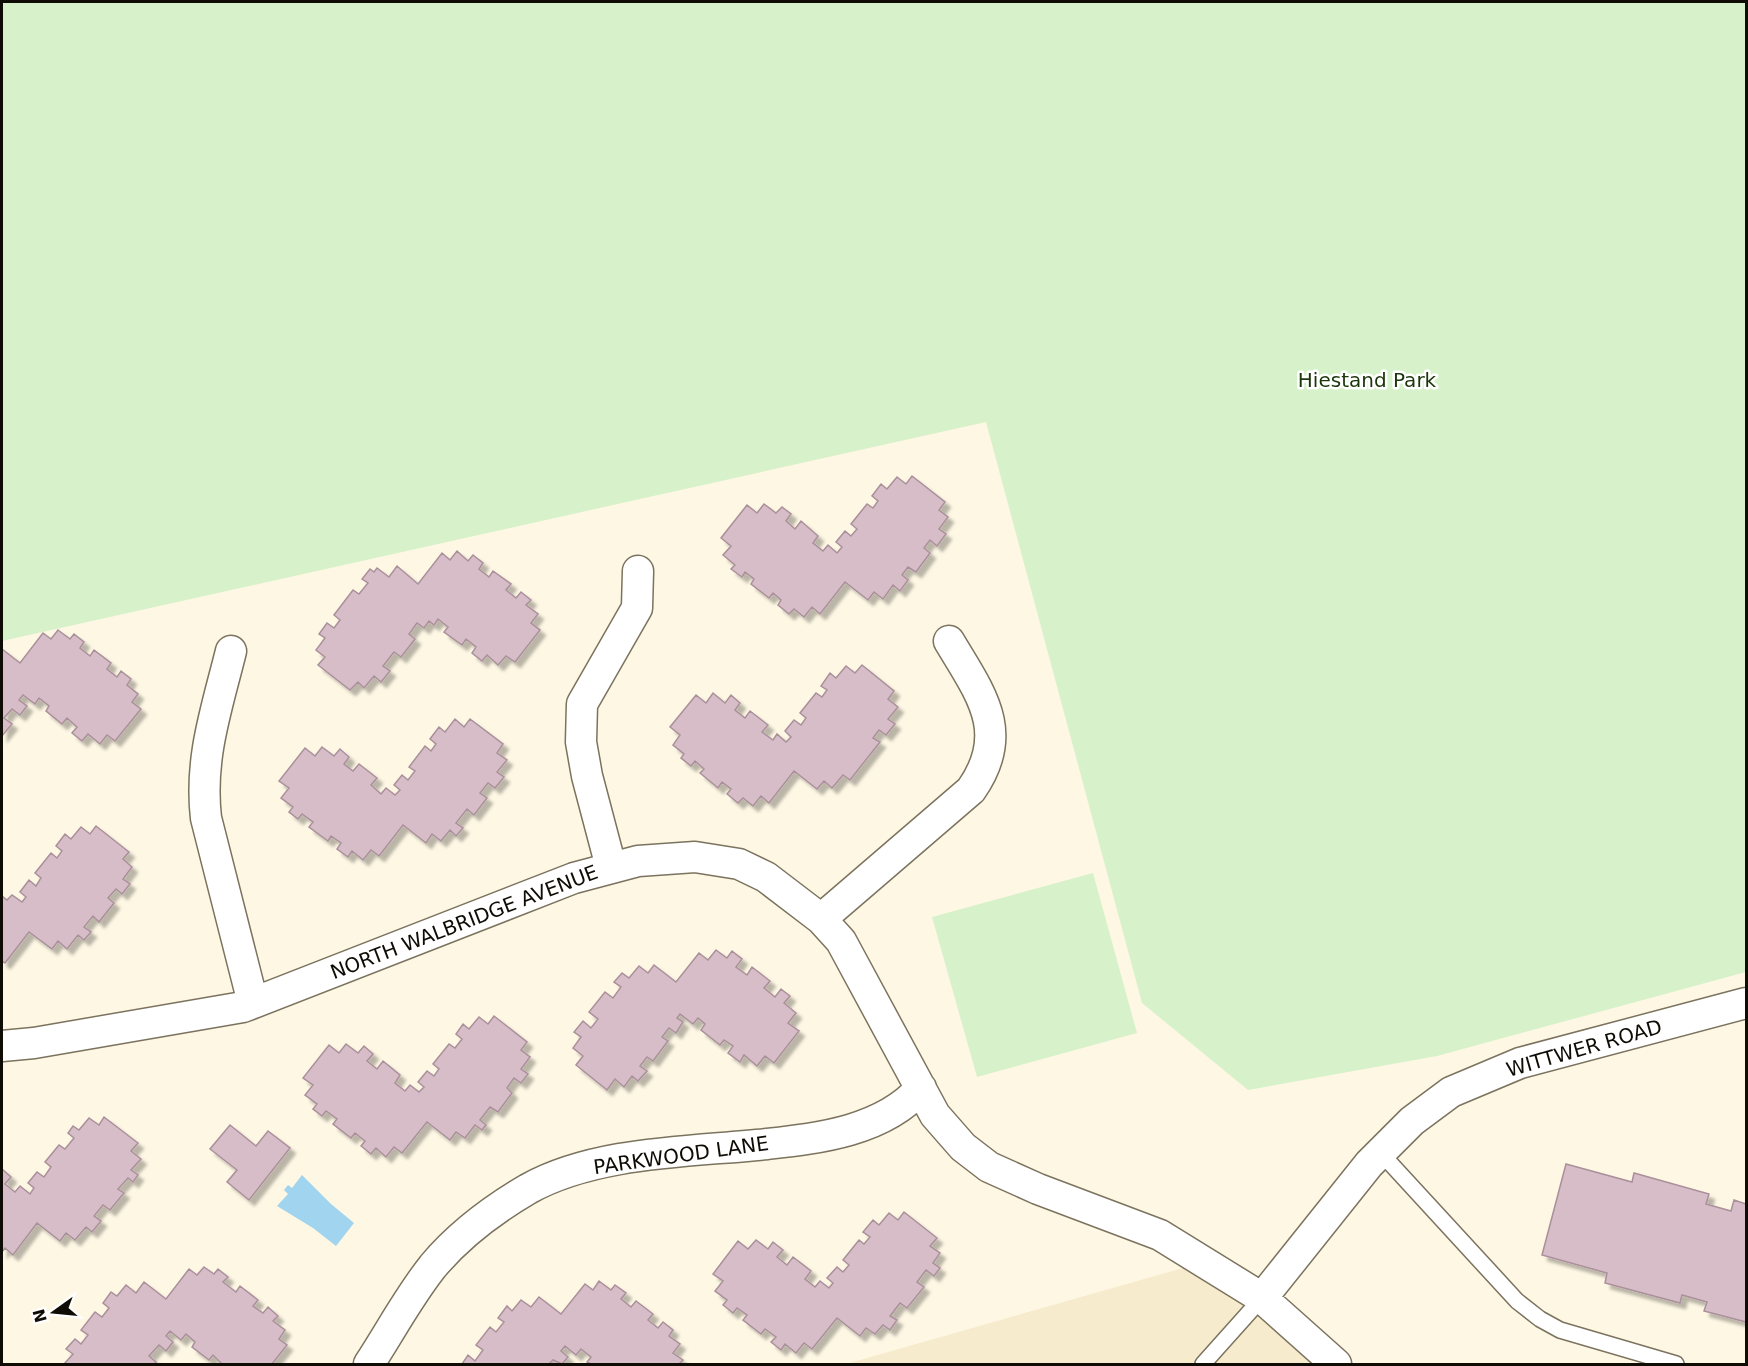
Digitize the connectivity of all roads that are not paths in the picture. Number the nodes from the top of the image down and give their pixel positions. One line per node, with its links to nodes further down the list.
1 (638, 571): 4 (street)
2 (950, 641): 5 (street)
3 (231, 651): 7 (street)
4 (611, 867): 5 (street, NORTH WALBRIDGE AVENUE); 7 (street, NORTH WALBRIDGE AVENUE)
5 (821, 919): 9 (street, NORTH WALBRIDGE AVENUE)
6 (1746, 1002): 10 (street, WITTWER ROAD)
7 (253, 1003): 8 (street, NORTH WALBRIDGE AVENUE)
8 (2, 1046)
9 (921, 1088): 11 (street, NORTH WALBRIDGE AVENUE); 12 (street, PARKWOOD LANE)
10 (1380, 1152): 11 (street, WITTWER ROAD); 15 (lane)
11 (1262, 1298): 13 (lane); 14 (street, NORTH WALBRIDGE AVENUE)
12 (369, 1365)
13 (1203, 1365)
14 (1336, 1365)
15 (1676, 1365)

